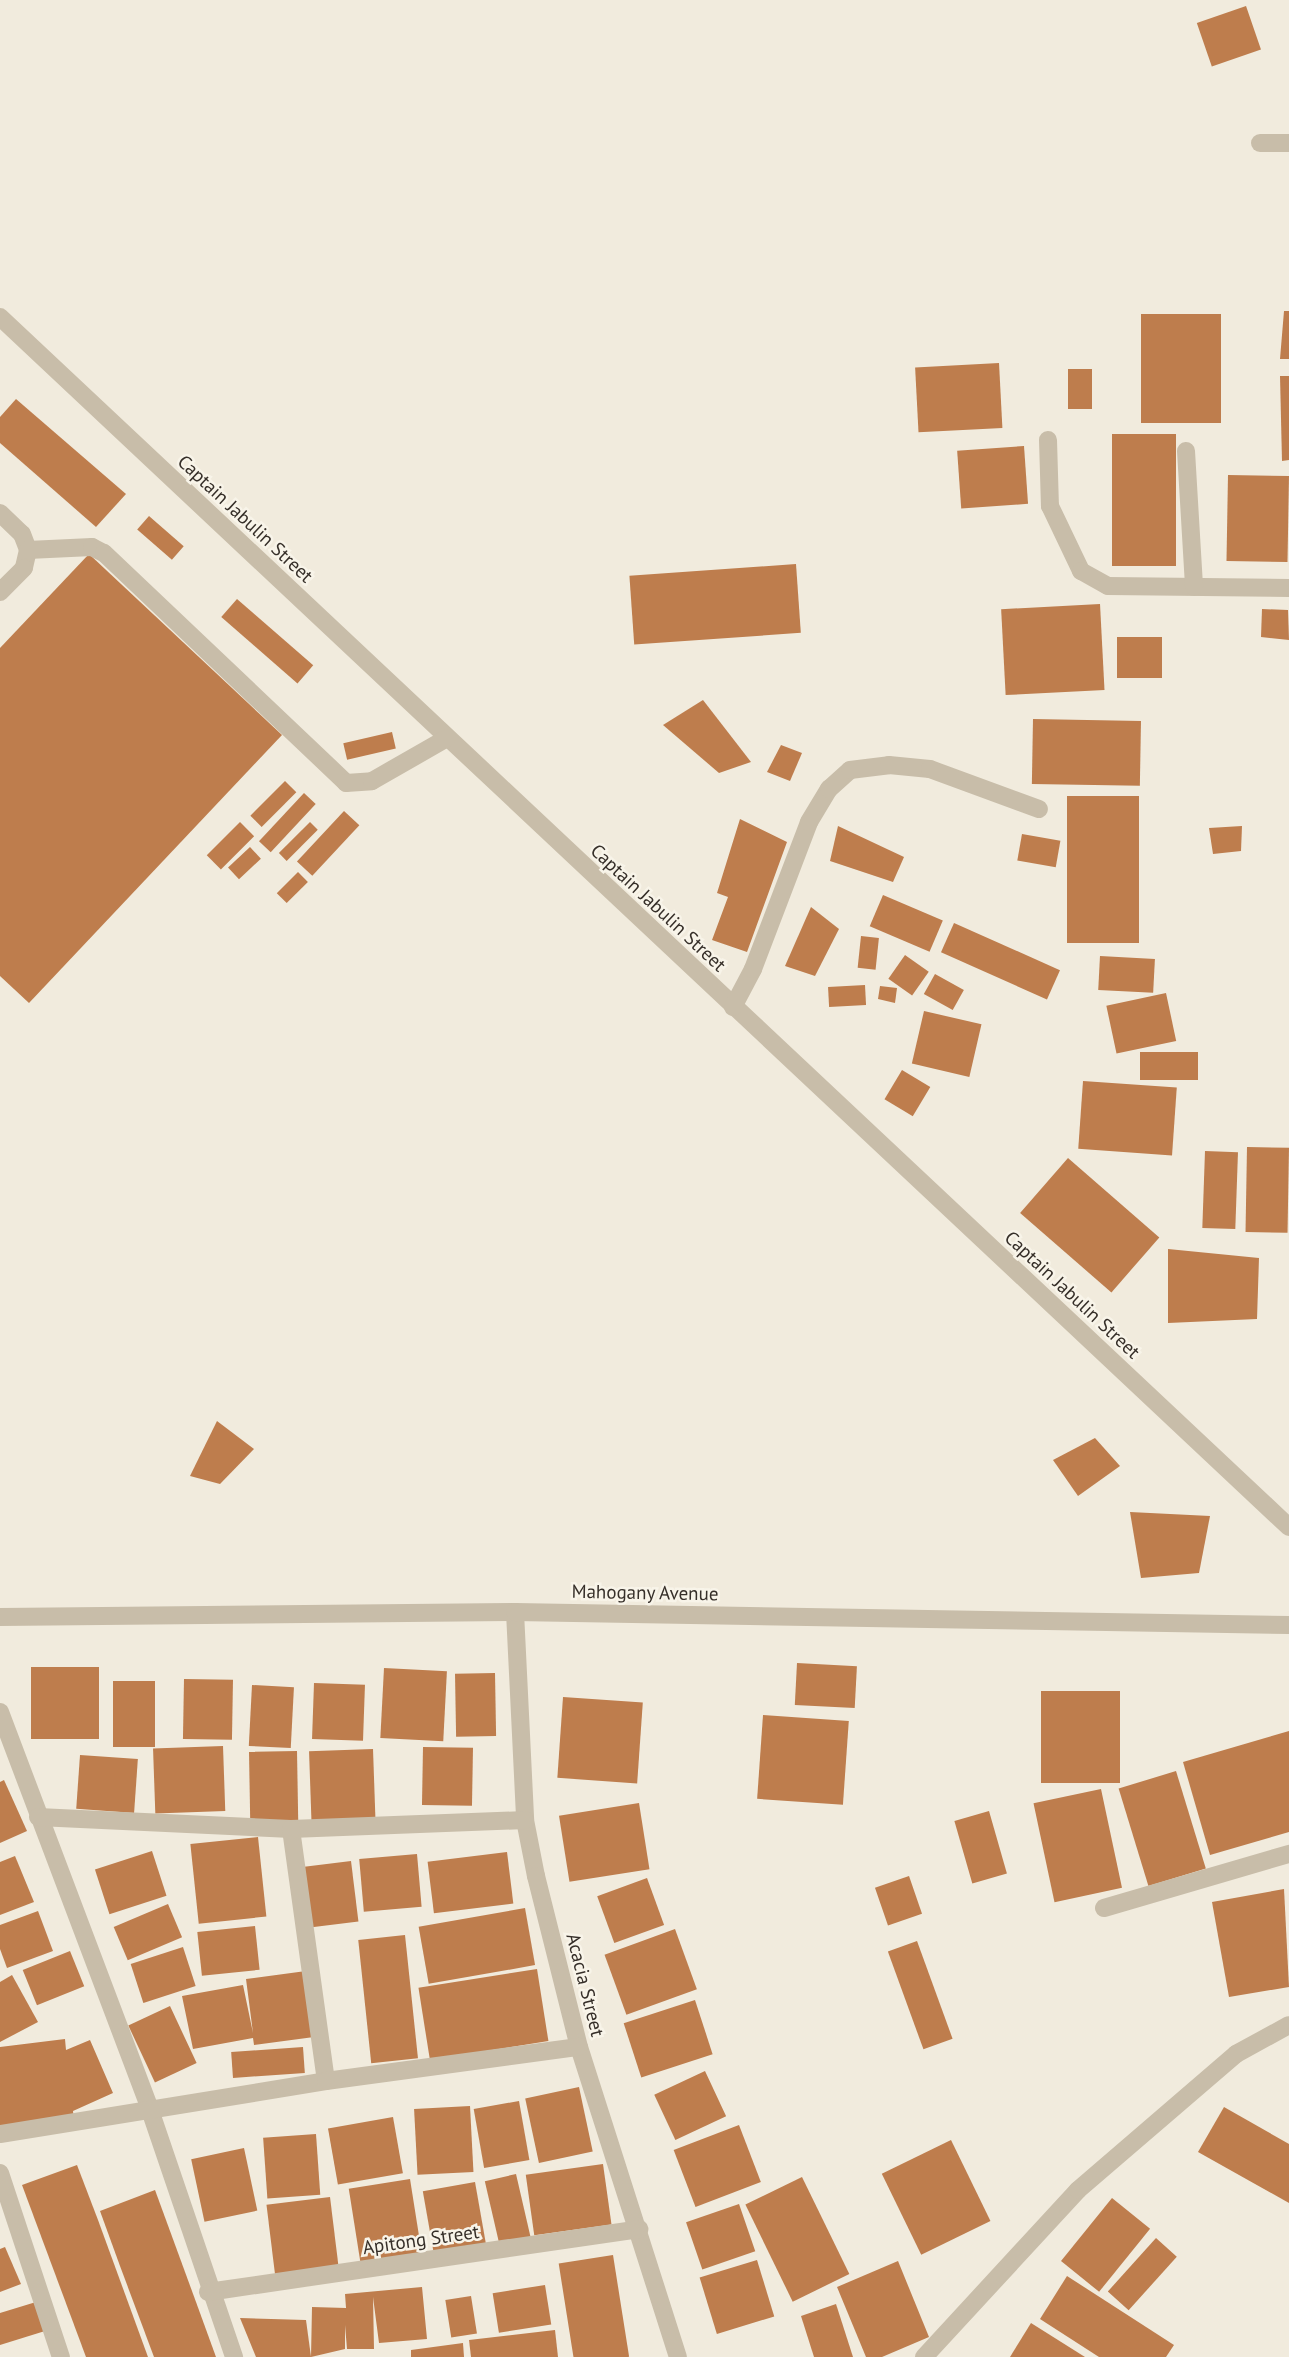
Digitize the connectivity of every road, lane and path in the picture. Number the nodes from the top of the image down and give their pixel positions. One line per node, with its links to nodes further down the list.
1 (1260, 143): 2 (street)
2 (1289, 143)
3 (0, 317): 11 (street, Captain Jabulin Street)
4 (1048, 440): 8 (street)
5 (1186, 451): 8 (street)
6 (0, 513): 7 (street)
7 (28, 550): 10 (street); 11 (street)
8 (1194, 587): 9 (street)
9 (1289, 589)
10 (0, 592)
11 (447, 738): 13 (street, Captain Jabulin Street)
12 (1039, 809): 13 (street)
13 (733, 1007): 14 (street, Captain Jabulin Street)
14 (1289, 1527)
15 (515, 1612): 16 (street, Mahogany Avenue); 17 (street, Mahogany Avenue); 20 (street, Acacia Street)
16 (0, 1617)
17 (1289, 1625)
18 (0, 1712): 19 (street)
19 (38, 1817): 21 (street); 27 (street)
20 (525, 1820): 21 (street); 25 (street, Acacia Street)
21 (291, 1829): 26 (street)
22 (1289, 1854): 23 (street)
23 (1104, 1908)
24 (1289, 2025): 35 (street)
25 (579, 2047): 26 (street); 30 (street, Acacia Street)
26 (326, 2081): 27 (street)
27 (150, 2110): 28 (street); 31 (street)
28 (0, 2134)
29 (0, 2173): 32 (street)
30 (639, 2229): 31 (street, Apitong Street); 34 (street, Acacia Street)
31 (208, 2292): 33 (street)
32 (61, 2357)
33 (234, 2357)
34 (678, 2357)
35 (924, 2357)

